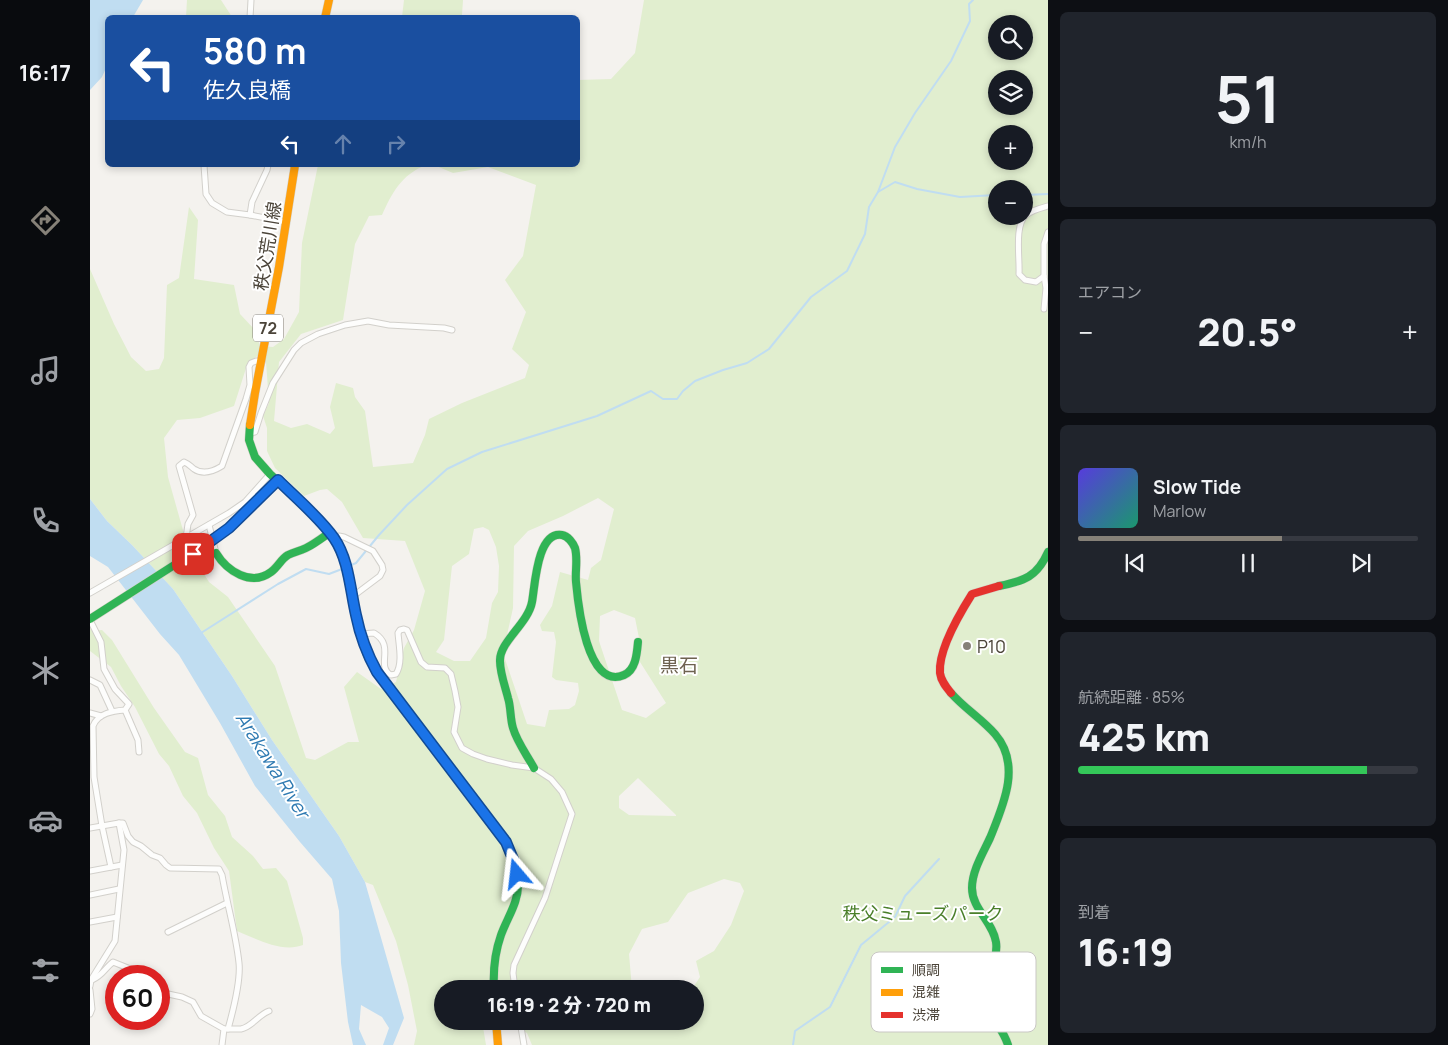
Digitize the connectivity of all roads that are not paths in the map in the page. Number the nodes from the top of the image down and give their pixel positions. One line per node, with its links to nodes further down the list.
1 (252, 0): 3 (street)
2 (329, 0): 4 (street)
3 (250, 15)
4 (326, 15)
5 (204, 167): 9 (street)
6 (268, 167): 9 (street)
7 (295, 167): 10 (street, 秩父荒川線 / 72)
8 (1048, 206): 12 (street)
9 (250, 215): 10 (street)
10 (286, 222): 15 (street, 秩父荒川線 / 72)
11 (1048, 232): 12 (street)
12 (1044, 276): 13 (street)
13 (1044, 309)
14 (452, 330): 16 (street)
15 (262, 362): 16 (street, 秩父荒川線 / 72); 21 (street)
16 (249, 433): 17 (street, 秩父荒川線 / 72)
17 (270, 474): 18 (street, 秩父荒川線 / 72); 19 (street)
18 (278, 480): 20 (street, 秩父荒川線 / 72); 26 (street, bridge)
19 (209, 525): 21 (street); 23 (street)
20 (332, 536): 23 (street); 25 (street, 秩父荒川線 / 72); 25 (street)
21 (186, 538): 24 (street)
22 (1048, 552): 49 (street)
23 (216, 553)
24 (90, 593)
25 (352, 597): 27 (street, 秩父荒川線 / 72)
26 (90, 620): 30 (street)
27 (360, 634): 35 (street); 55 (street, 秩父荒川線 / 72)
28 (638, 642): 35 (street)
29 (90, 680): 31 (street)
30 (125, 710): 31 (street); 34 (street)
31 (112, 711): 33 (street)
32 (90, 713): 33 (street)
33 (101, 716): 36 (street)
34 (139, 752)
35 (534, 768): 56 (street)
36 (92, 777): 38 (street)
37 (119, 823): 38 (street); 40 (street); 45 (street)
38 (102, 826): 39 (street); 41 (street)
39 (90, 828)
40 (122, 865): 41 (street); 43 (street)
41 (111, 866): 42 (street)
42 (90, 871)
43 (119, 889): 44 (street); 46 (street)
44 (90, 895)
45 (227, 903): 48 (street); 61 (street)
46 (116, 917): 47 (street); 53 (street)
47 (90, 922)
48 (168, 932)
49 (997, 952)
50 (109, 965): 51 (street)
51 (120, 965)
52 (105, 969): 57 (street)
53 (97, 971): 54 (street); 57 (street)
54 (90, 972)
55 (494, 980)
56 (514, 980)
57 (90, 986): 60 (street)
58 (170, 994): 61 (street)
59 (269, 1011): 61 (street)
60 (90, 1014)
61 (226, 1029): 65 (street)
62 (497, 1030): 66 (street)
63 (522, 1030): 67 (street)
64 (1003, 1032): 68 (street)
65 (222, 1045)
66 (498, 1045)
67 (524, 1045)
68 (1008, 1045)

